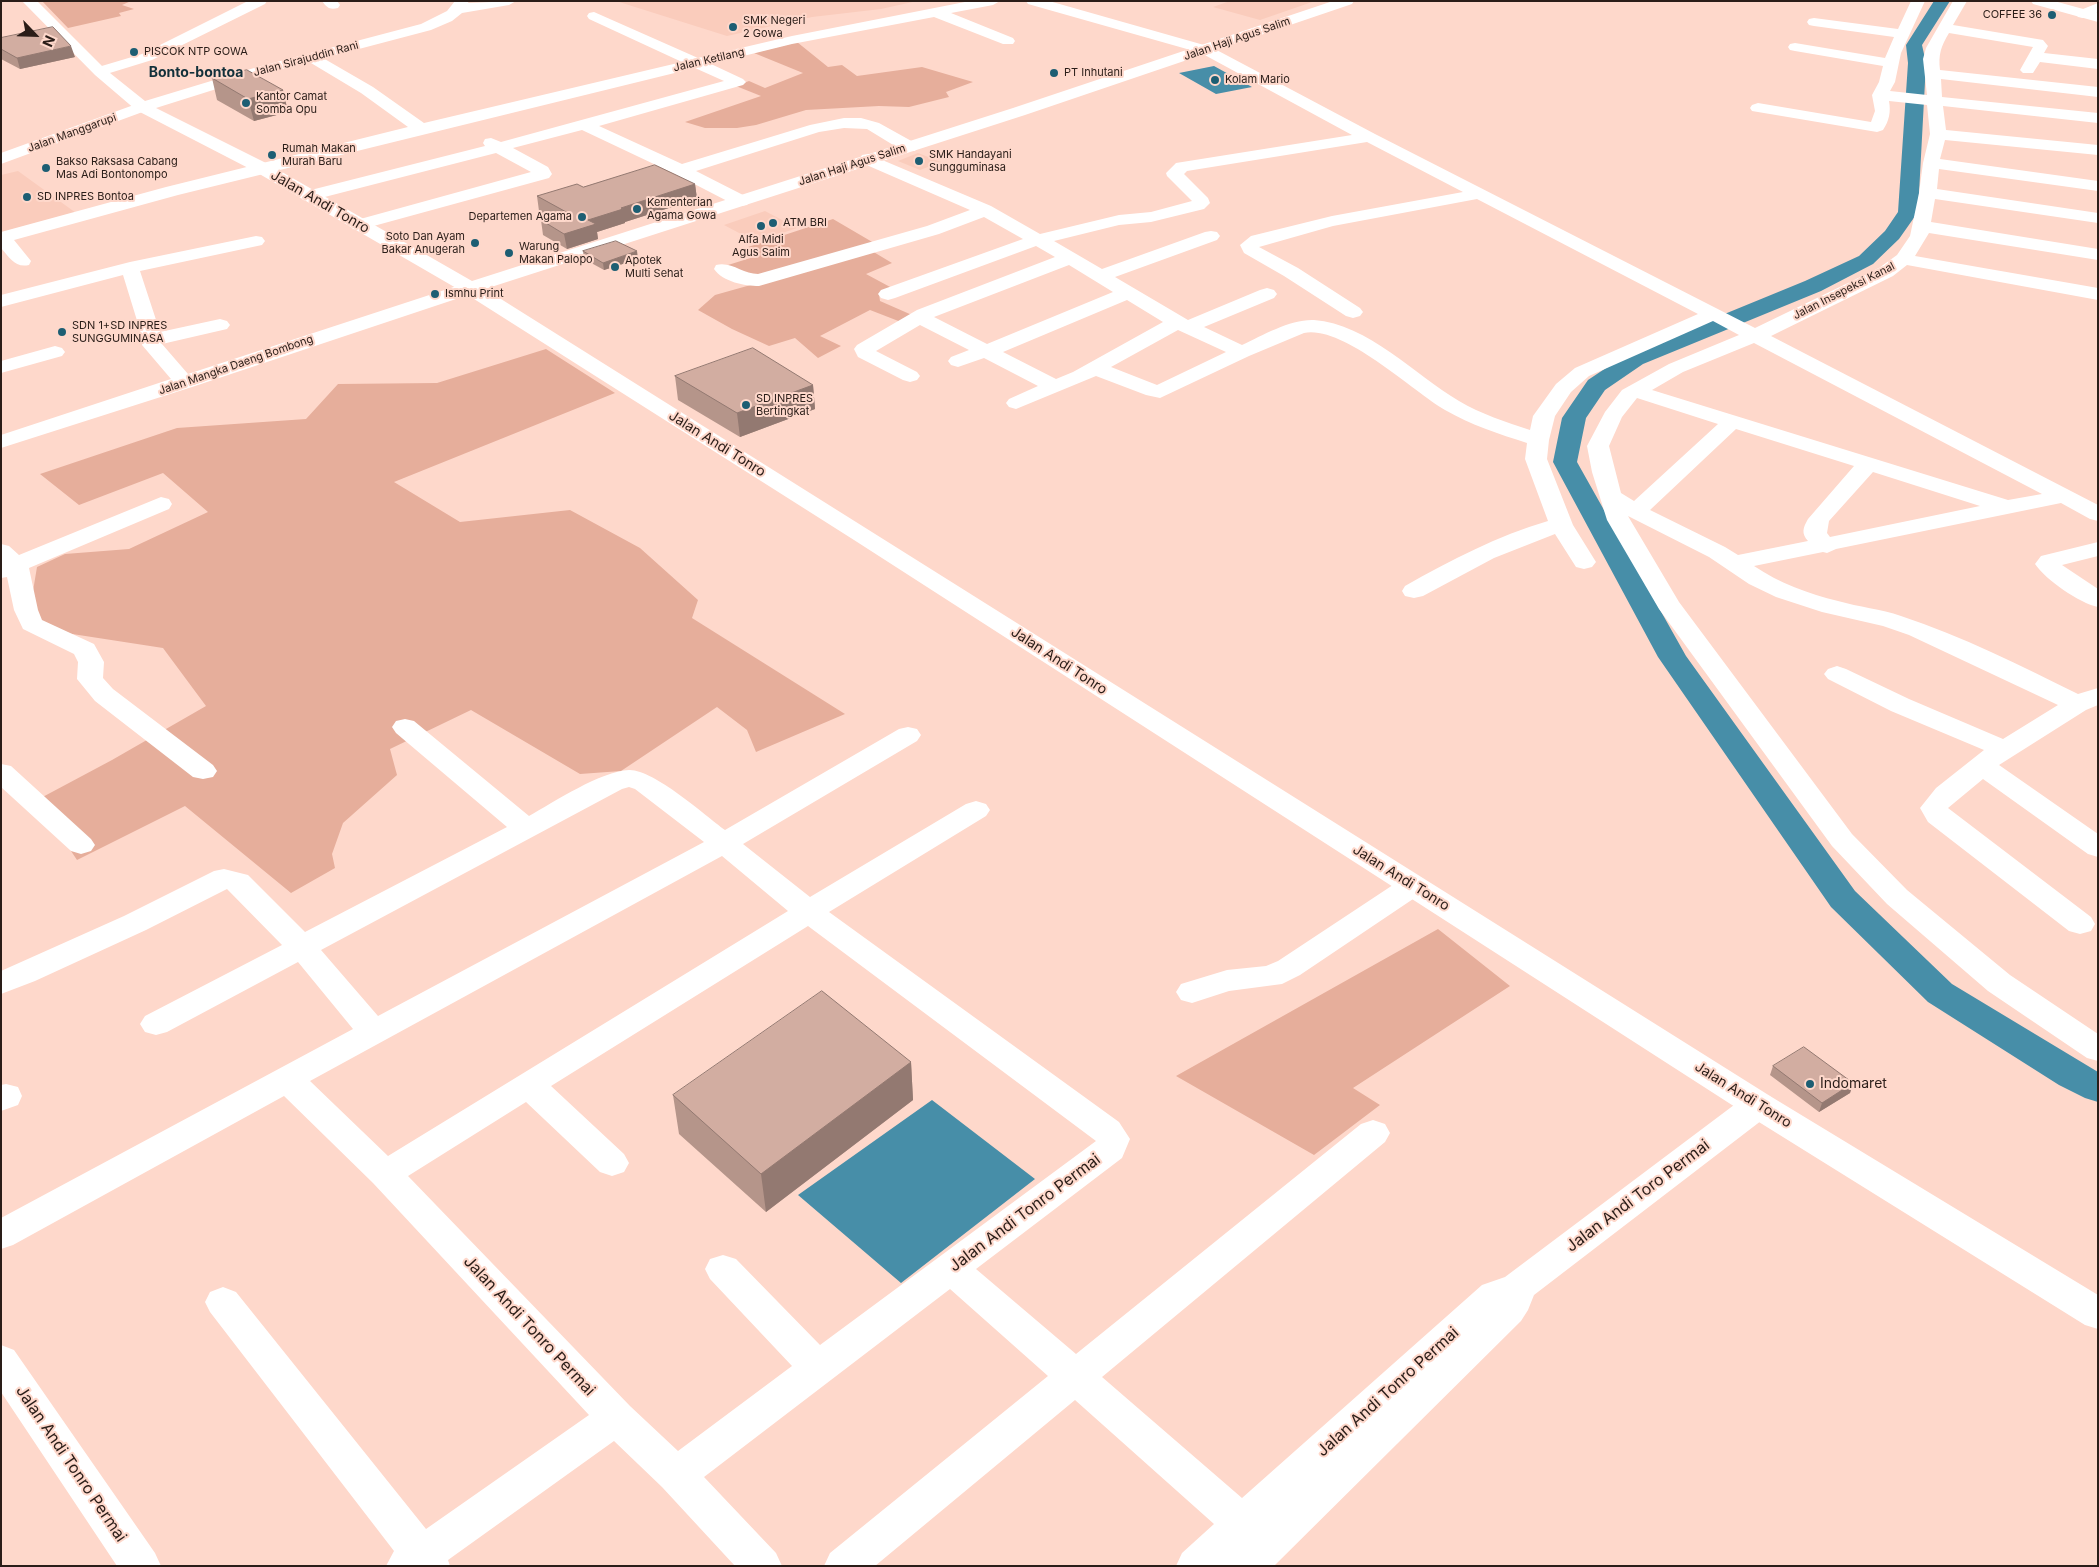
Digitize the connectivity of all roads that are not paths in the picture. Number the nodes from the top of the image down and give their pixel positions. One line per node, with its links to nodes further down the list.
1 (29, 1): 26 (street, Jalan Andi Tonro)
2 (260, 1): 26 (street)
3 (510, 1): 10 (street)
4 (994, 1): 12 (street, Jalan Ketilang)
5 (1033, 1): 21 (street)
6 (1347, 1): 21 (street, Jalan Haji Agus Salim)
7 (1918, 1): 18 (street)
8 (1960, 1): 17 (street, Jalan Insepeksi Kanal)
9 (2038, 1): 13 (street)
10 (460, 5): 22 (street, Jalan Sirajuddin Rani)
11 (2098, 7): 13 (street)
12 (934, 12): 19 (street); 23 (street, Jalan Ketilang)
13 (2083, 14): 15 (street)
14 (594, 16): 23 (street)
15 (2098, 18)
16 (1814, 22): 18 (street)
17 (1944, 28): 25 (street); 27 (street, Jalan Insepeksi Kanal)
18 (1903, 34): 24 (street)
19 (1008, 41)
20 (1795, 47): 24 (street)
21 (1206, 50): 38 (street); 39 (street, Jalan Haji Agus Salim)
22 (311, 57): 31 (street, Jalan Sirajuddin Rani); 36 (street)
23 (697, 63): 34 (street, Jalan Ketilang); 35 (street)
24 (1891, 63): 29 (street)
25 (2098, 64)
26 (100, 71): 31 (street, Jalan Andi Tonro)
27 (1934, 74): 28 (street); 30 (street, Jalan Insepeksi Kanal)
28 (2098, 92)
29 (1883, 95): 30 (street); 32 (street)
30 (1935, 102): 33 (street); 37 (street, Jalan Insepeksi Kanal)
31 (142, 107): 42 (street, Jalan Manggarupi); 45 (street, Jalan Andi Tonro)
32 (1758, 108)
33 (2098, 118)
34 (456, 120): 36 (street, Jalan Ketilang); 40 (street)
35 (584, 125): 40 (street); 46 (street)
36 (421, 128): 45 (street, Jalan Ketilang)
37 (1938, 134): 41 (street); 44 (street, Jalan Insepeksi Kanal)
38 (1369, 137): 49 (street); 58 (street)
39 (909, 147): 43 (street, Jalan Haji Agus Salim); 46 (street)
40 (499, 148): 50 (street); 54 (street)
41 (2098, 150)
42 (4, 155)
43 (868, 160): 51 (street, Jalan Haji Agus Salim); 52 (street)
44 (1931, 163): 47 (street); 48 (street, Jalan Insepeksi Kanal)
45 (262, 168): 50 (street, Jalan Andi Tonro); 57 (street, Jalan Ketilang)
46 (681, 170): 51 (street)
47 (2098, 186)
48 (1928, 193): 53 (street); 55 (street, Jalan Insepeksi Kanal)
49 (1479, 194): 73 (street); 74 (street)
50 (309, 196): 54 (street, Jalan Andi Tonro)
51 (741, 201): 67 (street, Jalan Haji Agus Salim)
52 (985, 210): 58 (street); 65 (street)
53 (2098, 218)
54 (359, 225): 67 (street, Jalan Andi Tonro)
55 (1921, 226): 60 (street); 62 (street, Jalan Insepeksi Kanal)
56 (1211, 236): 66 (street)
57 (2, 238): 63 (street)
58 (1036, 240): 61 (street); 69 (street)
59 (256, 241): 64 (street)
60 (2098, 255)
61 (1070, 258): 66 (street); 75 (street)
62 (1904, 259): 71 (street); 78 (street, Jalan Insepeksi Kanal)
63 (22, 261)
64 (130, 268): 72 (street); 79 (street)
65 (723, 269)
66 (1100, 276): 68 (street)
67 (470, 288): 87 (street, Jalan Mangka Daeng Bombong); 121 (street, Jalan Andi Tonro)
68 (1127, 293): 77 (street); 80 (street)
69 (888, 294)
70 (1267, 294): 77 (street)
71 (2098, 294)
72 (1, 301)
73 (1353, 312)
74 (1717, 315): 78 (street); 92 (street)
75 (919, 316): 80 (street); 86 (street)
76 (220, 325): 79 (street)
77 (1183, 325): 82 (street); 85 (street)
78 (1749, 333): 95 (street); 96 (street, Jalan Insepeksi Kanal)
79 (153, 340): 87 (street)
80 (986, 351): 83 (street); 88 (street)
81 (55, 352): 84 (street)
82 (1242, 352): 85 (street); 92 (street)
83 (958, 361)
84 (1, 367)
85 (1095, 368): 88 (street)
86 (910, 376)
87 (185, 382): 93 (street, Jalan Mangka Daeng Bombong)
88 (1054, 386): 90 (street)
89 (1642, 393): 91 (street)
90 (1016, 402)
91 (1732, 422): 94 (street); 99 (street)
92 (1538, 440): 101 (street)
93 (1, 442)
94 (1868, 464): 98 (street); 102 (street)
95 (2064, 496): 98 (street); 100 (street)
96 (1611, 497): 99 (street); 129 (street, Jalan Insepeksi Kanal)
97 (160, 504): 104 (street)
98 (2009, 508): 102 (street)
99 (1636, 511): 106 (street)
100 (2098, 514)
101 (1561, 525): 105 (street); 107 (street)
102 (1827, 546): 106 (street)
103 (2098, 549): 108 (street)
104 (6, 562): 114 (street)
105 (1584, 562)
106 (1734, 563): 110 (street)
107 (1414, 592)
108 (2098, 600)
109 (1837, 674): 113 (street)
110 (2087, 700): 113 (street)
111 (405, 727): 117 (street)
112 (908, 735): 118 (street)
113 (1994, 758): 120 (street); 123 (street)
114 (203, 771)
115 (1, 772): 119 (street)
116 (976, 810): 122 (street)
117 (525, 827): 118 (street); 124 (street)
118 (724, 843): 122 (street); 128 (street)
119 (81, 845)
120 (2098, 848)
121 (1412, 886): 126 (street); 132 (street, Jalan Andi Tonro)
122 (809, 912): 131 (street); 137 (street, Jalan Andi Tonro Permai)
123 (2080, 924)
124 (302, 947): 125 (street); 127 (street); 128 (street)
125 (1, 983)
126 (1192, 992)
127 (156, 1024)
128 (373, 1032): 130 (street)
129 (2098, 1050)
130 (287, 1079): 135 (street, Jalan Andi Tonro Permai); 136 (street)
131 (529, 1085): 134 (street); 135 (street)
132 (1758, 1105): 139 (street, Jalan Andi Toro Permai); 141 (street, Jalan Andi Tonro)
133 (1374, 1133): 144 (street)
134 (612, 1163)
135 (385, 1174): 145 (street, Jalan Andi Tonro Permai)
136 (1, 1234)
137 (951, 1268): 143 (street, Jalan Andi Tonro Permai); 144 (street)
138 (723, 1269): 143 (street)
139 (1513, 1298): 147 (street, Jalan Andi Tonro Permai)
140 (223, 1302): 148 (street)
141 (2098, 1314)
142 (1, 1361): 149 (street, Jalan Andi Tonro Permai)
143 (818, 1368): 146 (street, Jalan Andi Tonro Permai)
144 (1075, 1376): 147 (street); 151 (street)
145 (616, 1418): 146 (street, Jalan Andi Tonro Permai); 148 (street)
146 (676, 1475): 150 (street, Jalan Andi Tonro Permai)
147 (1252, 1545): 152 (street, Jalan Andi Tonro Permai)
148 (419, 1562)
149 (141, 1566)
150 (762, 1566)
151 (844, 1566)
152 (1196, 1566)

